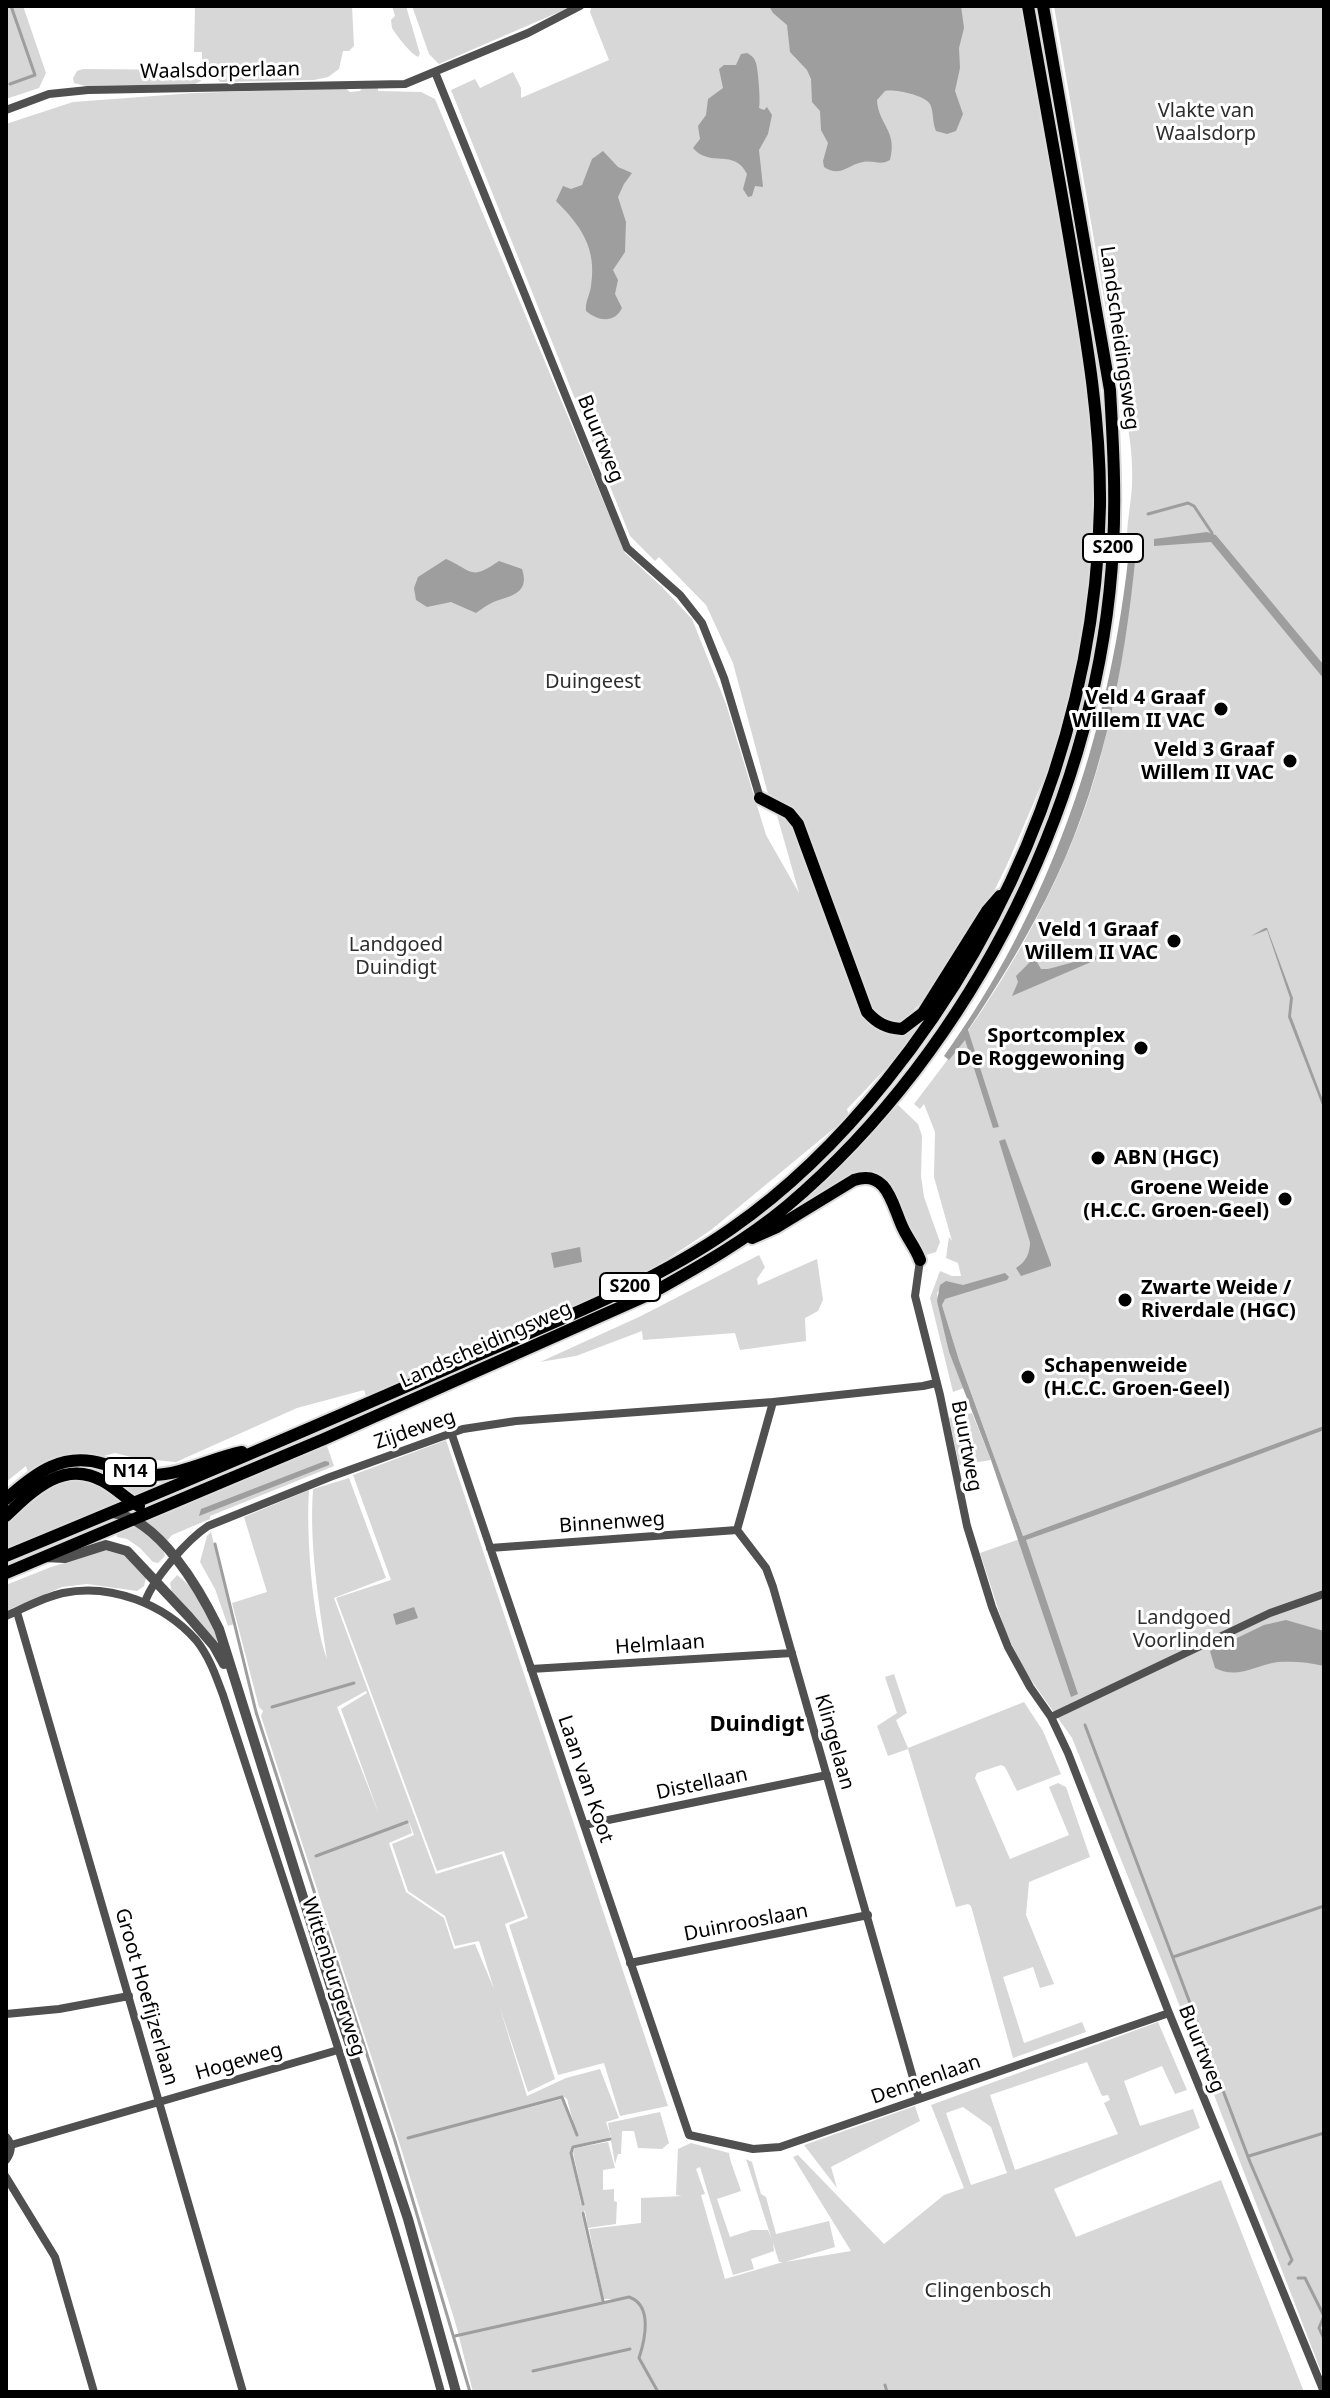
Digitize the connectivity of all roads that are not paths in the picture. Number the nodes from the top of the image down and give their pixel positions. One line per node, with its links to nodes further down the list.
1 (580, 6): 4 (street, Waalsdorperlaan)
2 (1028, 6): 7 (main road, Landscheidingsweg / S200)
3 (1043, 6): 8 (main road, Landscheidingsweg / S200)
4 (435, 72): 5 (street, Waalsdorperlaan); 6 (street, Buurtweg)
5 (6, 110)
6 (760, 798): 7 (main road)
7 (1010, 885): 12 (main road, Landscheidingsweg / S200)
8 (731, 1247): 9 (main road); 14 (main road, Landscheidingsweg / S200)
9 (920, 1260): 10 (street, Buurtweg)
10 (936, 1383): 11 (street, Zijdeweg); 36 (street, Buurtweg)
11 (773, 1402): 13 (street, Zijdeweg); 22 (street)
12 (318, 1425): 15 (main road, Landscheidingsweg / N14)
13 (451, 1432): 23 (street, Laan van Koot); 26 (street, Zijdeweg)
14 (324, 1439): 18 (main road, Landscheidingsweg / N14)
15 (265, 1448): 16 (main road, N14); 17 (main road, Landscheidingsweg / N14)
16 (6, 1499)
17 (134, 1504): 18 (main road, N14); 19 (main road, Landscheidingsweg / N14); 20 (main road, N14)
18 (153, 1511): 21 (main road, Landscheidingsweg / N14)
19 (112, 1513): 21 (street, Wittenburgerweg); 24 (main road, Landscheidingsweg / N14)
20 (6, 1516)
21 (133, 1519): 25 (main road, Landscheidingsweg / N14); 26 (street, Wittenburgerweg)
22 (737, 1530): 23 (street, Binnenweg); 33 (street, Klingelaan)
23 (490, 1548): 34 (street, Laan van Koot)
24 (6, 1556)
25 (45, 1557): 27 (main road, Landscheidingsweg / N14); 28 (street, Wittenburgerweg)
26 (176, 1558): 28 (street, Zijdeweg); 35 (street, Wittenburgerweg)
27 (6, 1573)
28 (157, 1581): 30 (street, Zijdeweg); 35 (street, Wittenburgerweg)
29 (1324, 1594): 36 (street)
30 (145, 1602): 31 (street); 44 (street, Wittenburgerweg)
31 (17, 1612): 32 (street); 41 (street, Groot Hoefijzerlaan)
32 (6, 1616)
33 (792, 1653): 34 (street, Helmlaan); 37 (street, Klingelaan)
34 (531, 1669): 38 (street, Laan van Koot)
35 (233, 1680): 54 (street, Wittenburgerweg)
36 (1051, 1717): 42 (street, Buurtweg)
37 (827, 1775): 38 (street, Distellaan); 39 (street, Klingelaan)
38 (584, 1825): 40 (street, Laan van Koot)
39 (868, 1915): 40 (street, Duinrooslaan); 45 (street, Klingelaan)
40 (630, 1963): 47 (street, Laan van Koot)
41 (129, 1996): 43 (street); 46 (street, Groot Hoefijzerlaan)
42 (1169, 2013): 45 (street, Dennenlaan); 55 (street, Buurtweg)
43 (6, 2014)
44 (338, 2050): 46 (street, Hogeweg); 53 (street, Wittenburgerweg)
45 (919, 2099): 47 (street, Dennenlaan)
46 (159, 2102): 48 (street, Hogeweg); 52 (street, Groot Hoefijzerlaan)
47 (689, 2135)
48 (9, 2141): 49 (street)
49 (6, 2160)
50 (6, 2177): 51 (street)
51 (94, 2392)
52 (243, 2392)
53 (441, 2392)
54 (456, 2392)
55 (1324, 2392)

